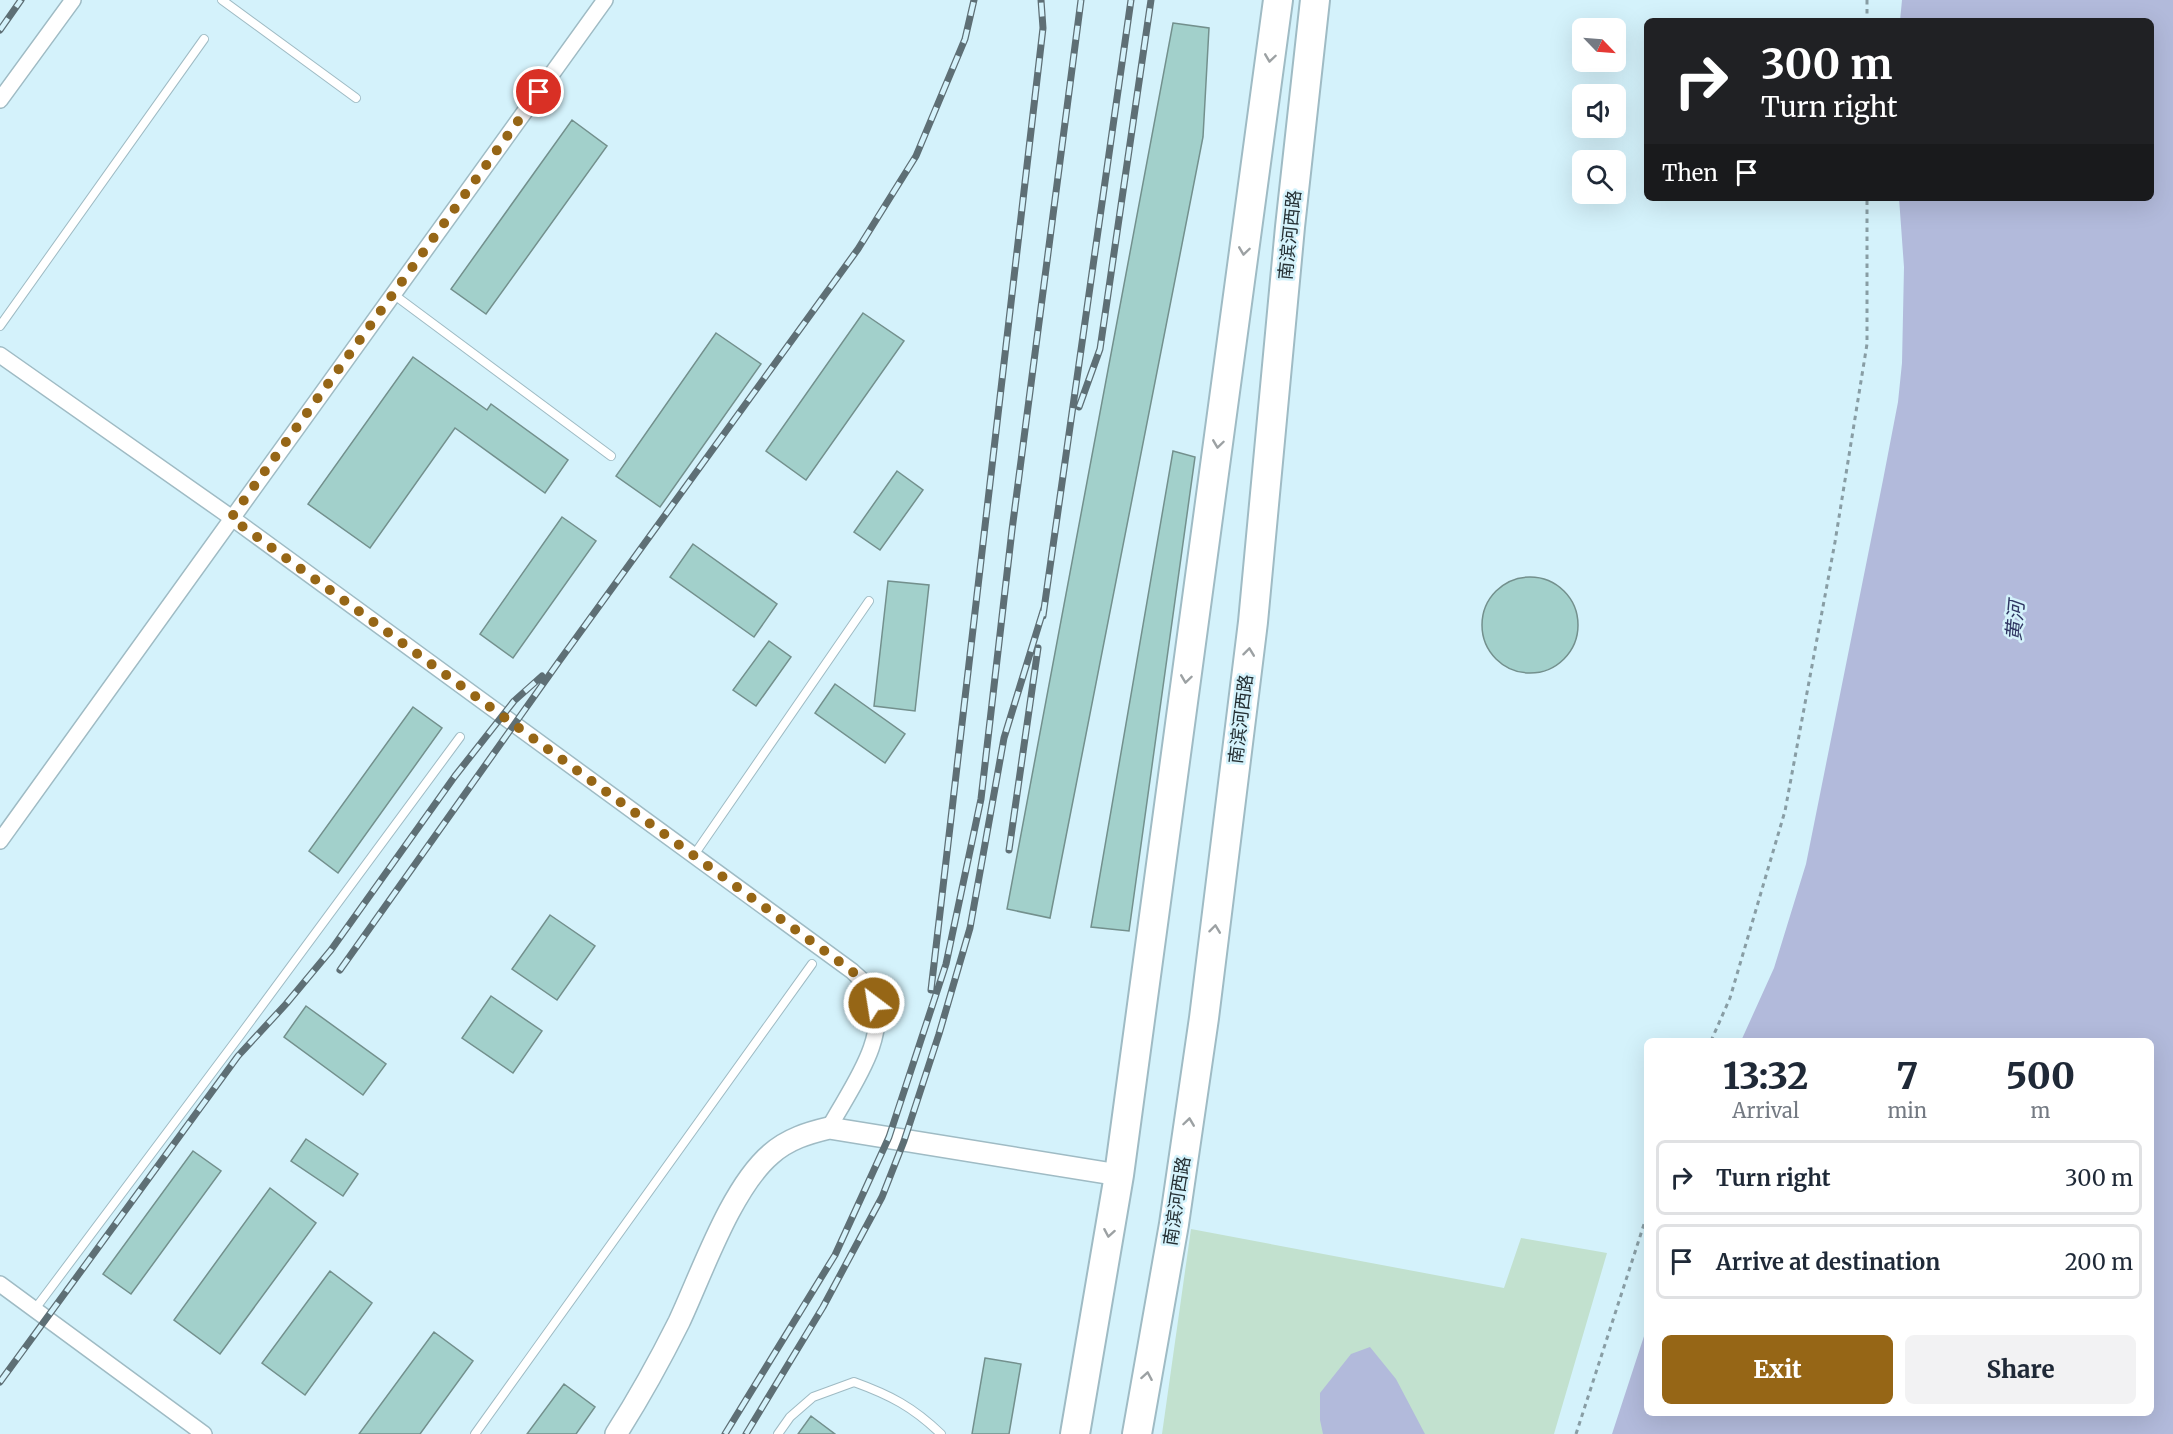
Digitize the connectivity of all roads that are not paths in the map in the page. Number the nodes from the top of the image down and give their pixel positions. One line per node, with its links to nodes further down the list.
1 (73, 0): 8 (street)
2 (222, 0): 7 (lane)
3 (605, 0): 9 (street)
4 (1278, 0): 20 (highway, one-way to 20)
5 (1315, 0): 29 (highway, 南滨河西路, one-way to 5)
6 (204, 39): 10 (lane)
7 (356, 98)
8 (0, 100)
9 (393, 294): 12 (lane); 13 (street)
10 (0, 326)
11 (0, 355): 13 (street)
12 (611, 456)
13 (231, 518): 16 (street); 17 (street)
14 (869, 601): 17 (lane)
15 (460, 737): 22 (lane)
16 (0, 841)
17 (694, 855): 19 (street)
18 (812, 964): 24 (lane)
19 (829, 1128): 20 (street); 25 (street)
20 (1119, 1175): 28 (highway, one-way to 28)
21 (0, 1284): 22 (street)
22 (35, 1309): 23 (street)
23 (204, 1434)
24 (476, 1434)
25 (616, 1434)
26 (778, 1434): 27 (lane)
27 (940, 1434)
28 (1075, 1434)
29 (1137, 1434)

